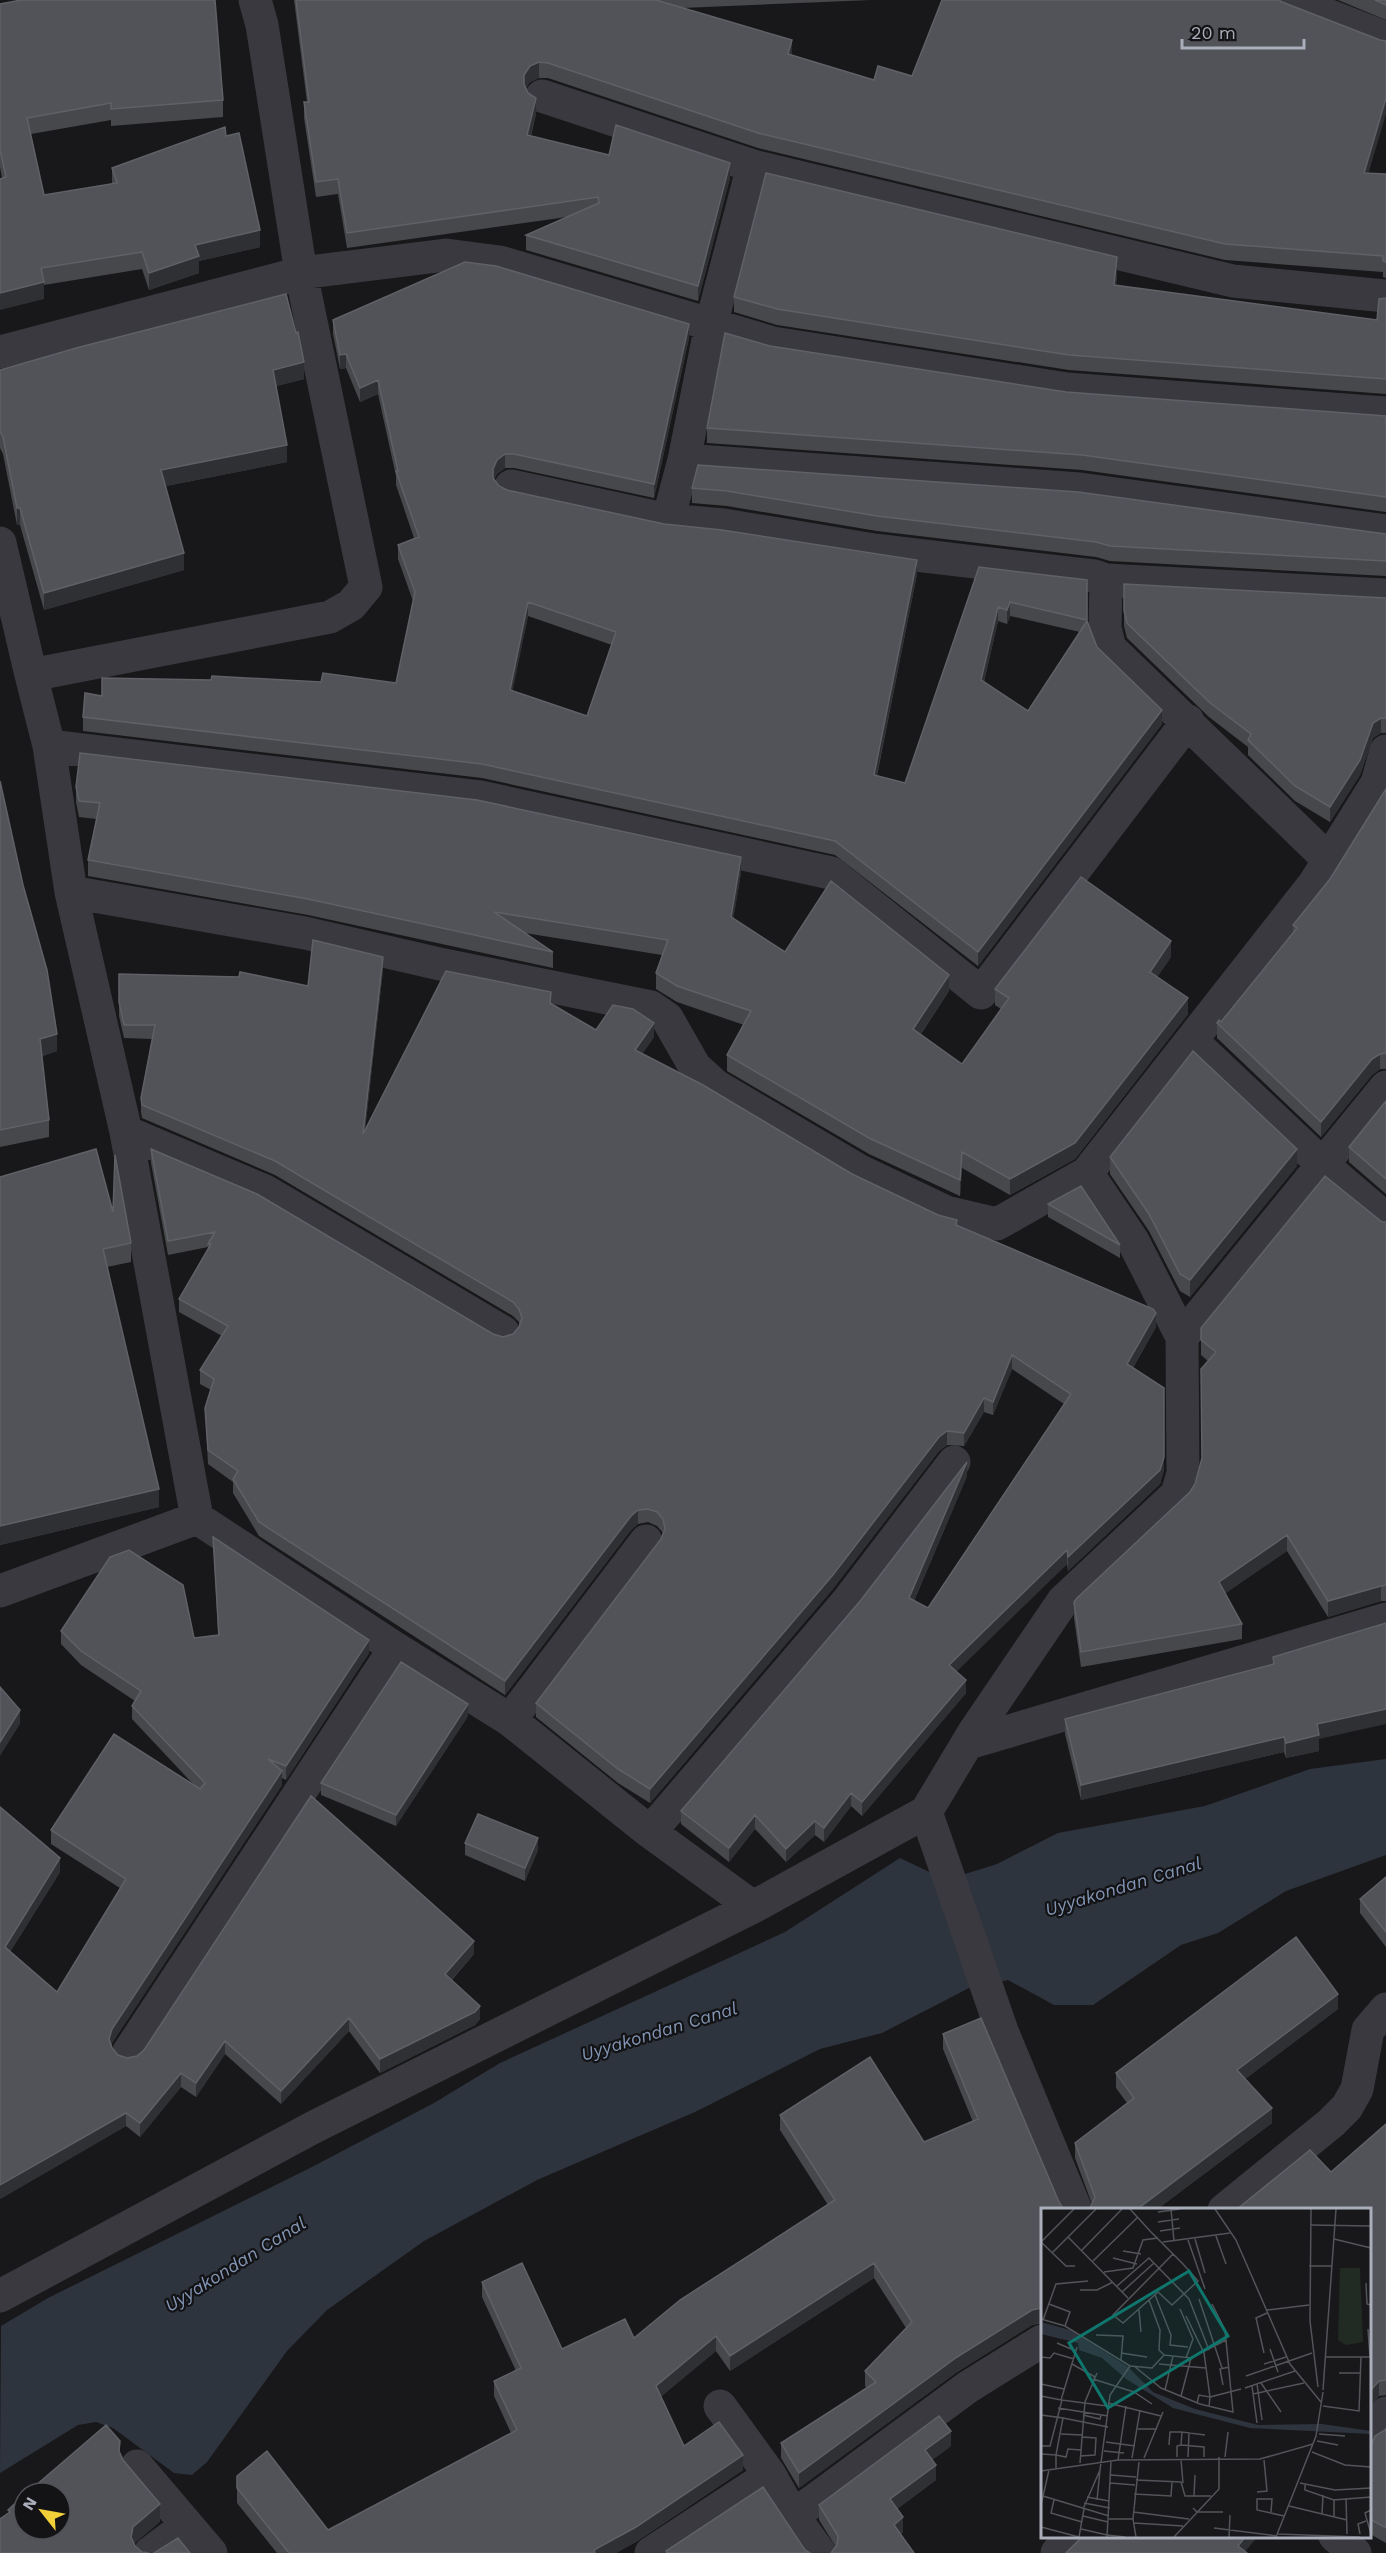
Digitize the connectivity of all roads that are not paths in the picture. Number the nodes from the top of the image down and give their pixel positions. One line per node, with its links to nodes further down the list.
1 (255, 0): 6 (street)
2 (1289, 0): 3 (street)
3 (1386, 38)
4 (543, 96): 5 (street)
5 (753, 166): 7 (street); 8 (street)
6 (301, 273): 8 (street); 9 (street); 18 (street)
7 (1386, 296)
8 (711, 325): 10 (street); 11 (street)
9 (0, 352)
10 (1386, 413)
11 (684, 460): 13 (street); 14 (street)
12 (511, 486): 13 (street)
13 (668, 520): 16 (street)
14 (1386, 531)
15 (0, 543): 18 (street)
16 (1106, 580): 17 (street); 19 (street)
17 (1386, 595)
18 (31, 675): 20 (street)
19 (1188, 721): 20 (street); 23 (street)
20 (49, 746): 24 (street)
21 (1386, 751): 22 (street)
22 (1382, 787): 23 (street)
23 (1329, 860): 25 (street)
24 (71, 892): 27 (street); 29 (street)
25 (1192, 1041): 28 (street); 29 (street)
26 (1386, 1086): 28 (street)
27 (126, 1132): 31 (street); 34 (street)
28 (1323, 1165): 30 (street); 32 (street)
29 (1087, 1173): 32 (street)
30 (1386, 1219)
31 (503, 1332)
32 (1182, 1337): 40 (street)
33 (954, 1462): 42 (street)
34 (197, 1518): 36 (street); 38 (street)
35 (646, 1541): 39 (street)
36 (0, 1591)
37 (1386, 1619): 40 (street)
38 (395, 1648): 39 (street); 45 (street)
39 (510, 1720): 42 (street)
40 (969, 1743): 41 (street)
41 (926, 1812): 43 (street); 46 (street)
42 (650, 1832): 43 (street)
43 (753, 1907): 48 (street)
44 (1386, 2008): 47 (street)
45 (128, 2054)
46 (1075, 2208)
47 (1226, 2208)
48 (0, 2296)
49 (1041, 2343): 55 (street)
50 (720, 2406): 54 (street)
51 (1386, 2413): 52 (street)
52 (1371, 2432)
53 (137, 2466): 56 (street)
54 (770, 2475): 55 (street); 60 (street)
55 (793, 2516): 61 (street)
56 (186, 2526): 58 (street); 59 (street)
57 (1072, 2538): 62 (street)
58 (150, 2553)
59 (211, 2553)
60 (651, 2553)
61 (820, 2553)
62 (1057, 2553)

